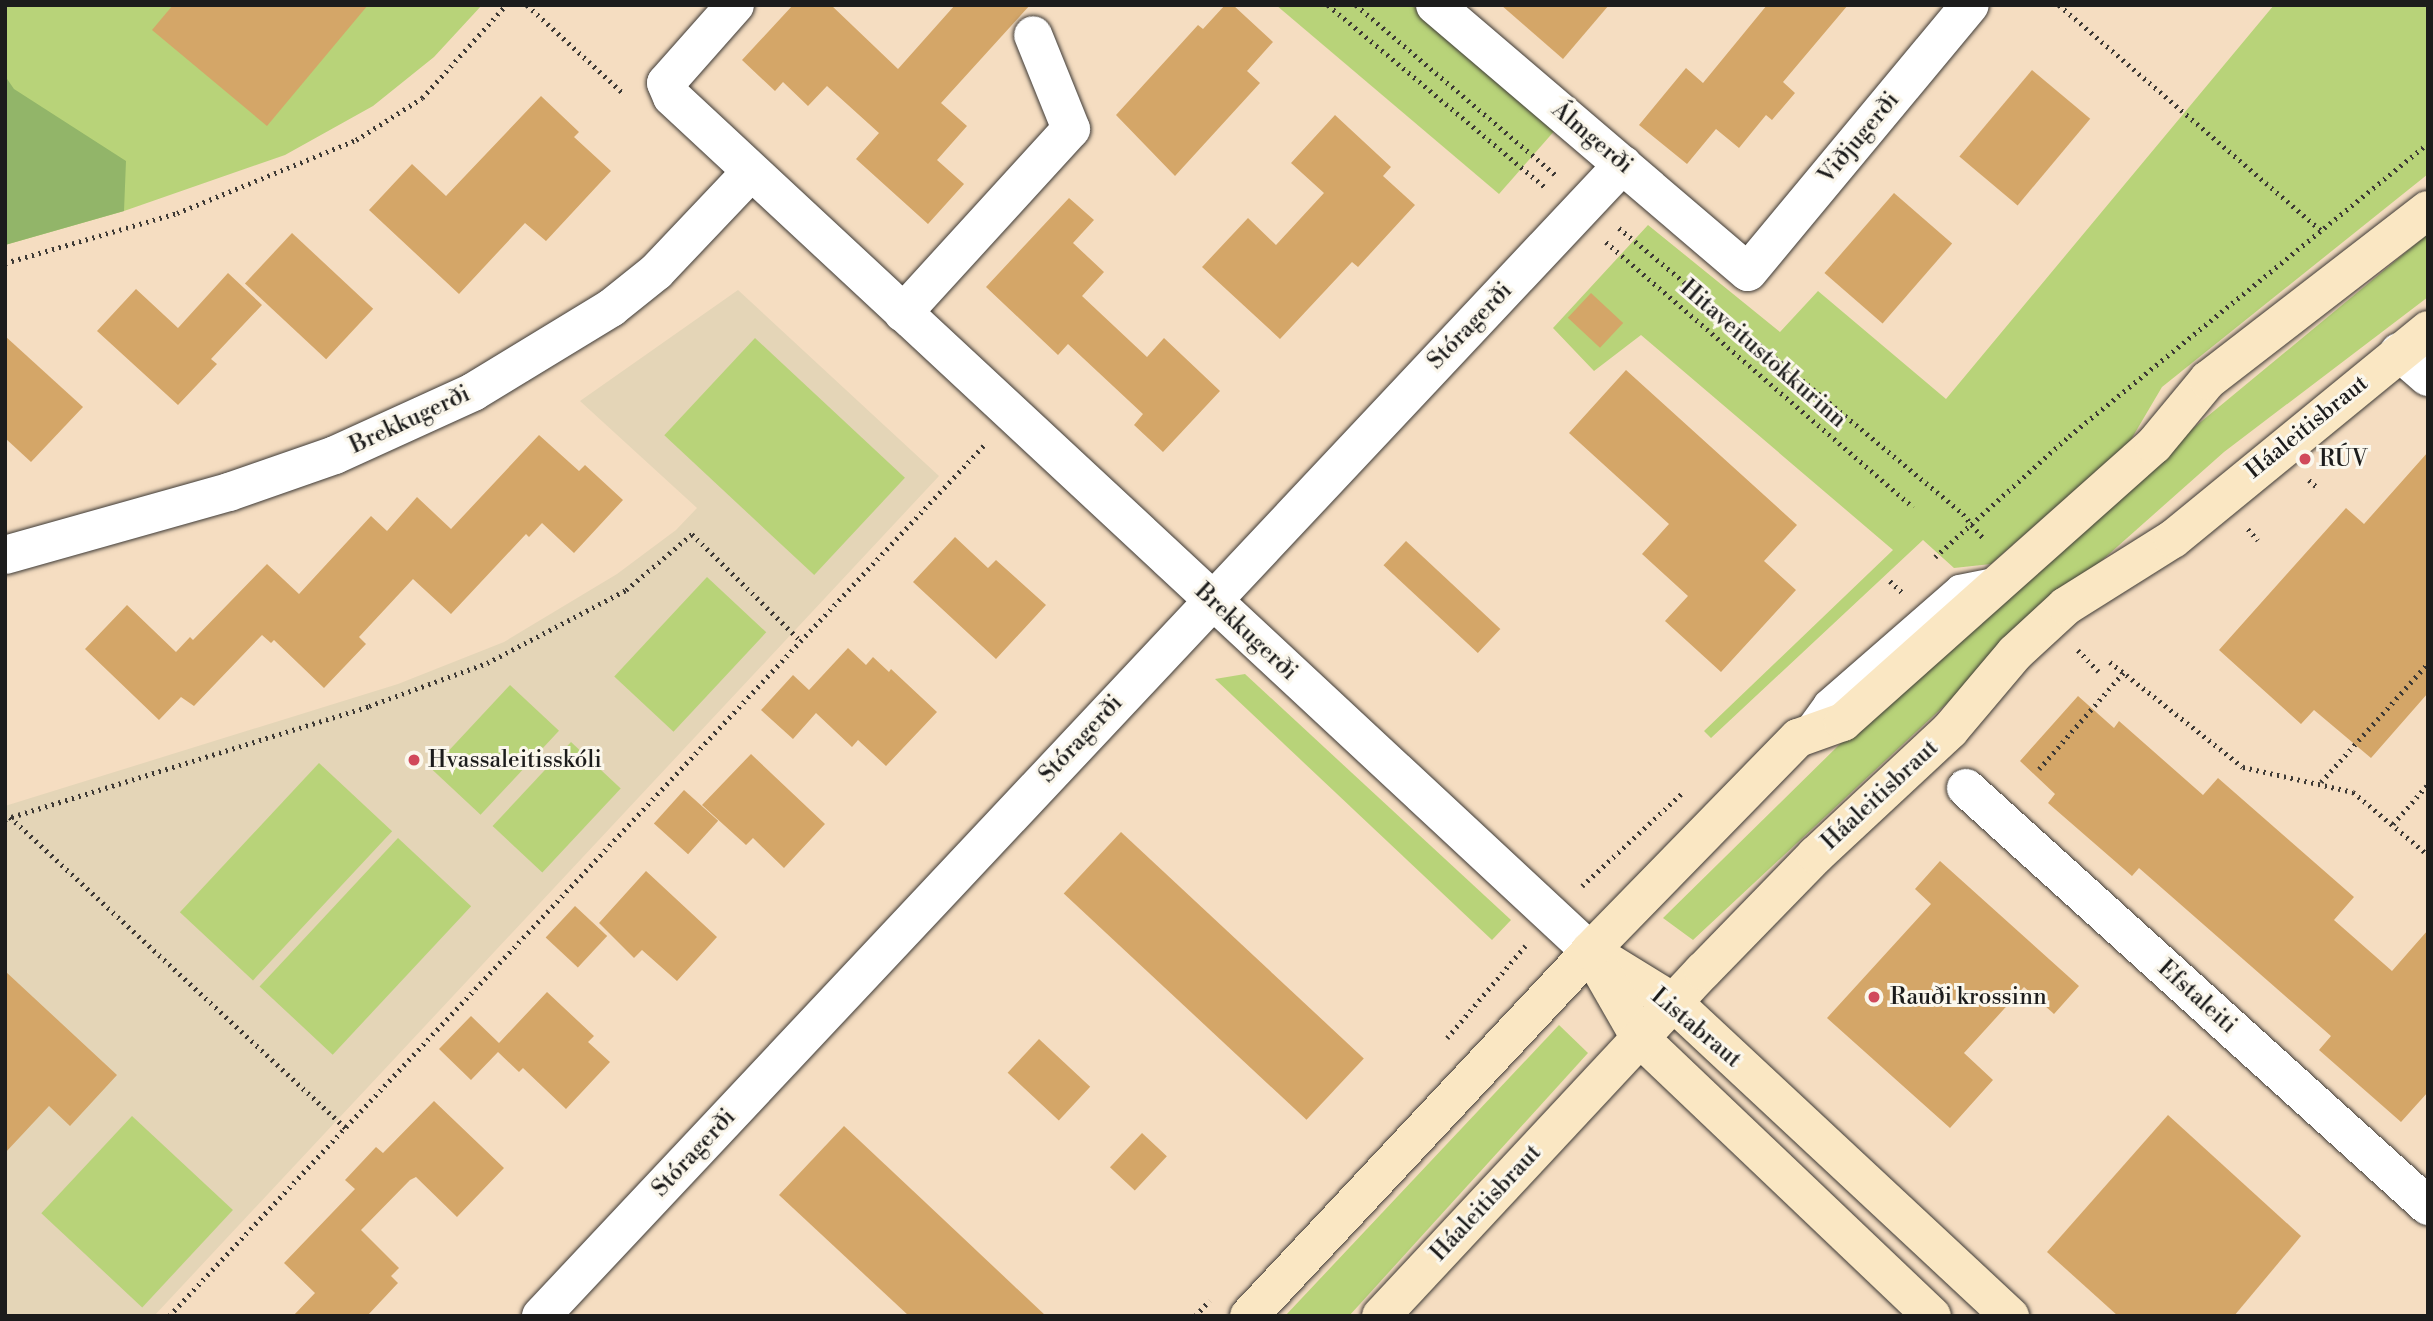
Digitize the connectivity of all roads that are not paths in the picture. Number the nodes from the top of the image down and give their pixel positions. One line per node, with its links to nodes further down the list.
1 (735, 5): 6 (street, Brekkugerði)
2 (1435, 5): 5 (street, Álmgerði)
3 (1970, 5): 8 (street, Viðjugerði)
4 (1033, 35): 9 (street)
5 (1623, 164): 8 (street, Álmgerði); 13 (street, Stóragerði)
6 (751, 172): 9 (street, Brekkugerði); 12 (street, Brekkugerði)
7 (2428, 210): 15 (main road)
8 (1748, 272)
9 (903, 313): 13 (street, Brekkugerði)
10 (2414, 341): 11 (street); 16 (main road, Háaleitisbraut)
11 (2428, 377)
12 (5, 555)
13 (1212, 600): 15 (street, Brekkugerði); 19 (street, Stóragerði)
14 (1966, 788): 18 (street, Efstaleiti)
15 (1590, 951): 16 (main road, Listabraut); 17 (main road, Listabraut); 20 (main road)
16 (1673, 1002): 17 (main road, Háaleitisbraut); 23 (main road, Listabraut)
17 (1640, 1038): 21 (main road, Háaleitisbraut); 22 (main road, Listabraut)
18 (2428, 1206)
19 (541, 1316)
20 (1249, 1316)
21 (1381, 1316)
22 (1932, 1316)
23 (2010, 1316)

